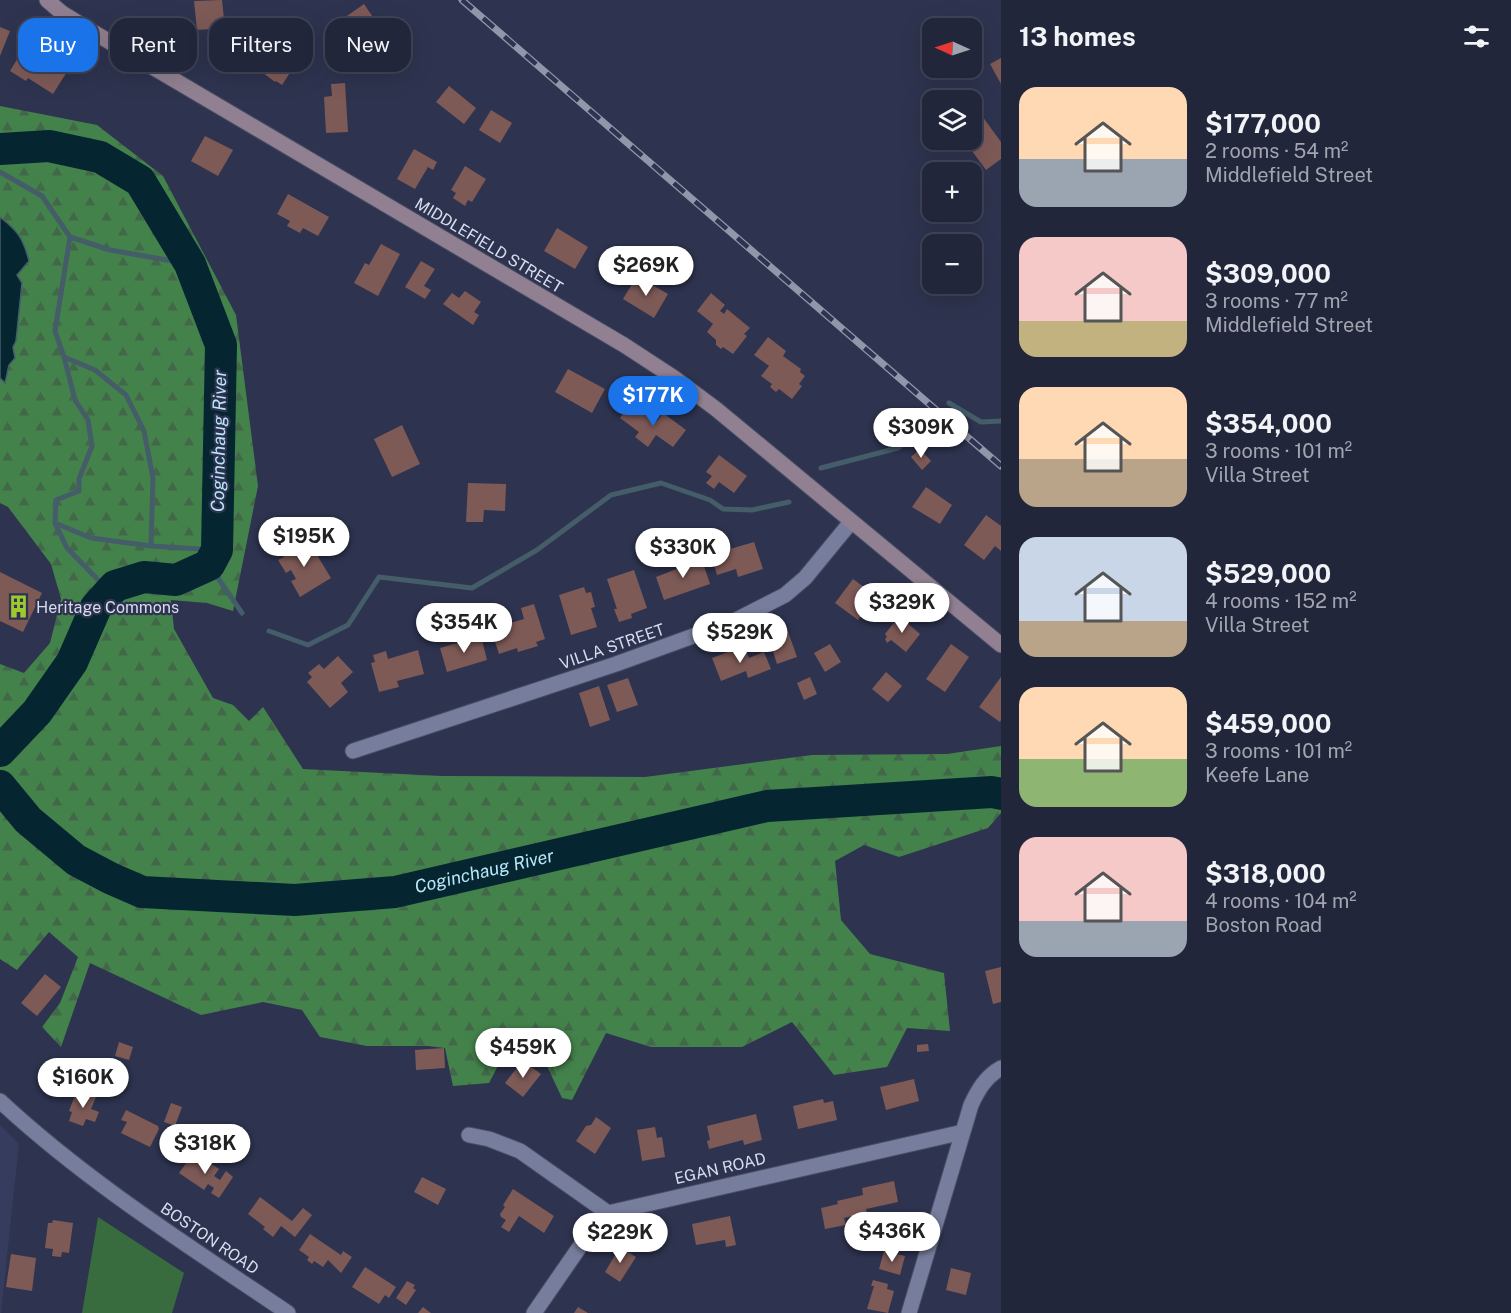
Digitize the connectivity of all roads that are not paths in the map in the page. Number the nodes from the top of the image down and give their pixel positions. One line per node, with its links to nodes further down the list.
1 (47, 0): 2 (main road, MIDDLEFIELD STREET)
2 (851, 522): 3 (main road, MIDDLEFIELD STREET); 4 (street, VILLA STREET)
3 (1001, 645)
4 (353, 751)
5 (1001, 1068): 7 (street)
6 (0, 1101): 10 (street, BOSTON ROAD)
7 (963, 1132): 9 (street, EGAN ROAD); 12 (street)
8 (470, 1135): 9 (street)
9 (608, 1214): 11 (street)
10 (288, 1313)
11 (534, 1313)
12 (909, 1313)

